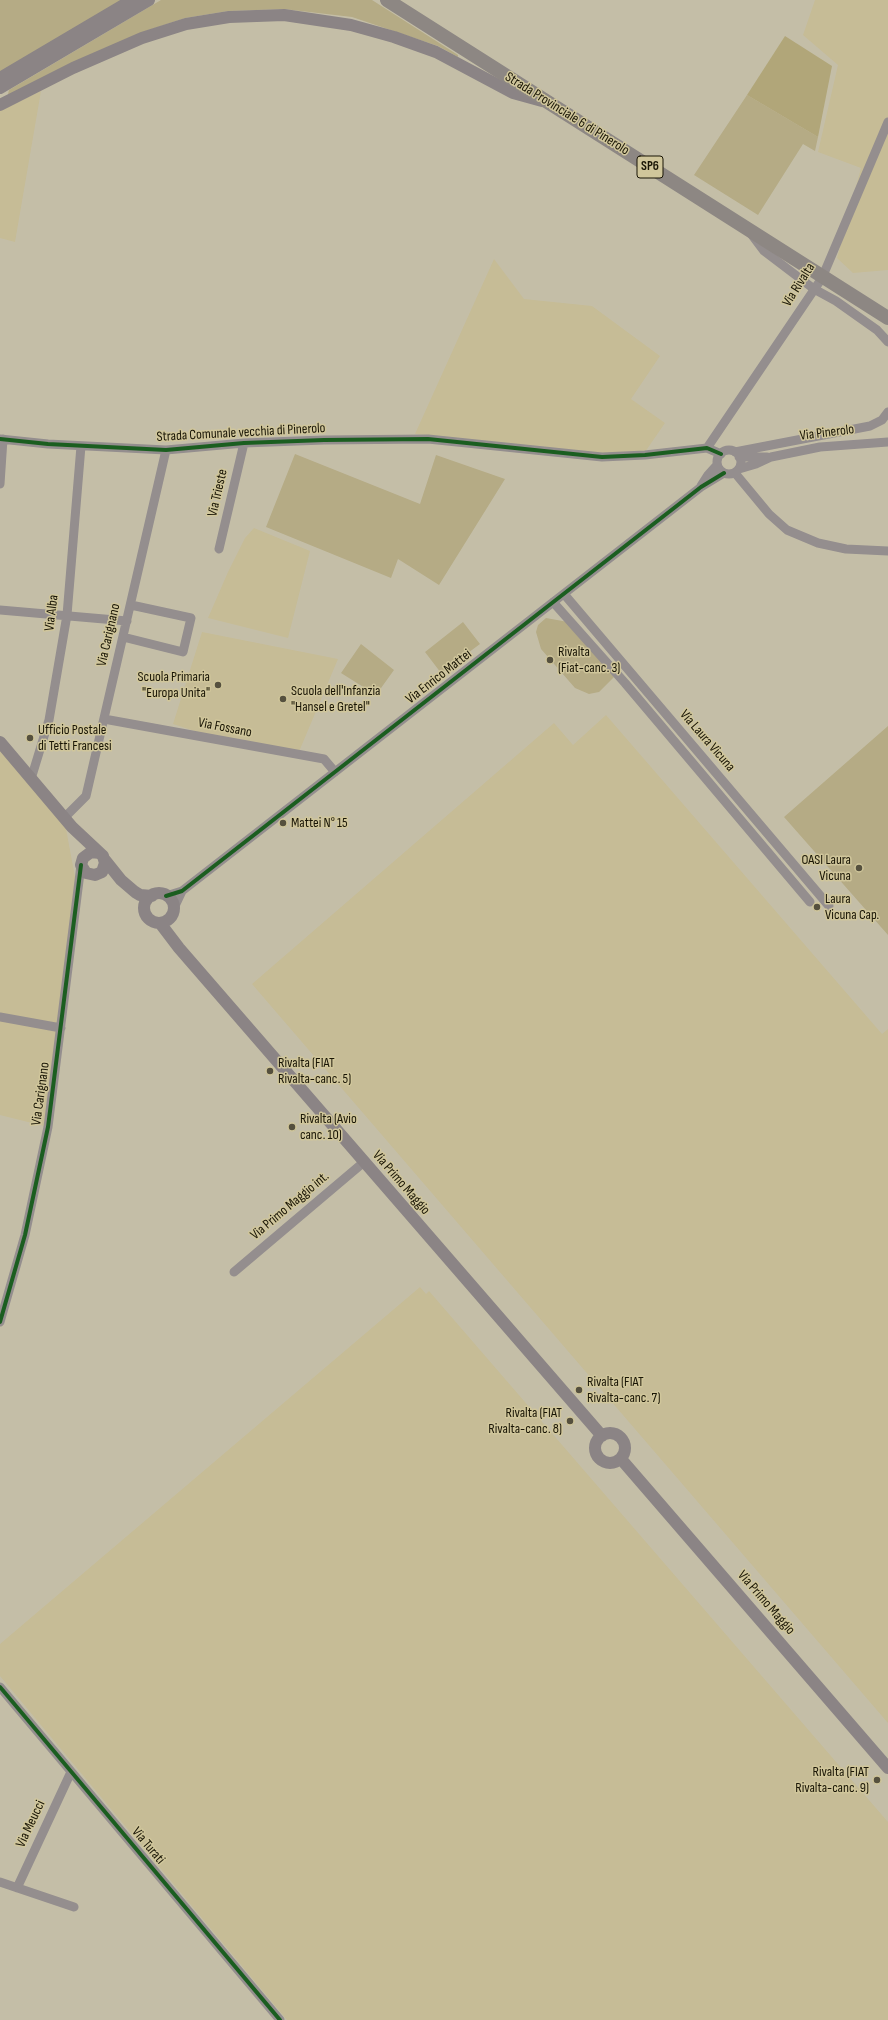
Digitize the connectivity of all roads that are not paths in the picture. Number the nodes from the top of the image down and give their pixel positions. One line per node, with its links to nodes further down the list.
1 (132, 0): 4 (main road)
2 (149, 0): 5 (main road)
3 (387, 0): 6 (main road, Strada Provinciale 6 di Pinerolo / SP6)
4 (0, 78)
5 (0, 88)
6 (552, 104): 7 (main road); 9 (main road, Strada Provinciale 6 di Pinerolo / SP6)
7 (0, 105)
8 (888, 122): 9 (street, Via Rivalta)
9 (818, 283): 10 (street); 10 (street); 11 (main road, Strada Provinciale 6 di Pinerolo / SP6); 18 (street, Via Rivalta)
10 (836, 301): 12 (street)
11 (888, 318)
12 (888, 342)
13 (888, 412): 20 (street)
14 (2, 439): 17 (street, Strada Comunale vecchia di Pinerolo); 25 (street)
15 (888, 442): 21 (street, Via Pinerolo)
16 (244, 443): 18 (street, Strada Comunale vecchia di Pinerolo); 19 (street, Strada Comunale vecchia di Pinerolo); 27 (street, Via Trieste)
17 (81, 446): 19 (street, Strada Comunale vecchia di Pinerolo); 33 (street, Via Alba)
18 (702, 449): 22 (street)
19 (166, 450): 31 (street, Via Carignano)
20 (737, 455): 21 (street, Via Pinerolo); 22 (street); 23 (street)
21 (771, 457): 23 (street, Via Pinerolo)
22 (719, 459): 24 (street); 26 (street, Via Enrico Mattei)
23 (737, 471): 24 (street, Via Pinerolo); 28 (street)
24 (724, 473): 26 (street, Via Enrico Mattei)
25 (0, 484)
26 (701, 487): 29 (street, Via Enrico Mattei)
27 (219, 549)
28 (888, 551)
29 (564, 594): 30 (street, Via Enrico Mattei); 49 (street, Via Laura Vicuna)
30 (554, 602): 38 (street, Via Enrico Mattei); 48 (street, Via Laura Vicuna)
31 (131, 605): 34 (street, Via Carignano); 35 (street)
32 (0, 610): 33 (street)
33 (67, 615): 34 (street); 39 (street, Via Alba)
34 (127, 621): 35 (street, Via Carignano)
35 (123, 637): 36 (street, Via Carignano)
36 (104, 719): 38 (street, Via Fossano); 40 (street, Via Carignano)
37 (0, 742): 39 (main road)
38 (335, 772): 44 (street, Via Enrico Mattei)
39 (32, 779): 40 (main road)
40 (68, 822): 41 (main road); 42 (main road)
41 (102, 857): 42 (main road); 43 (main road); 46 (main road)
42 (82, 861): 43 (main road); 45 (street, Via Carignano)
43 (98, 875): 45 (street); 50 (main road)
44 (182, 891): 47 (street, Via Enrico Mattei); 51 (street, Via Enrico Mattei)
45 (78, 892): 53 (street, Via Carignano)
46 (152, 896): 47 (main road); 50 (main road)
47 (166, 896): 51 (main road)
48 (810, 902)
49 (829, 906)
50 (144, 908): 51 (main road)
51 (168, 916): 54 (main road, Via Primo Maggio)
52 (0, 1017): 53 (street)
53 (61, 1028): 56 (street, Via Carignano)
54 (364, 1162): 55 (street, Via Primo Maggio int.); 57 (main road, Via Primo Maggio)
55 (234, 1272)
56 (0, 1322)
57 (602, 1436): 58 (main road); 58 (main road)
58 (621, 1459): 60 (main road, Via Primo Maggio)
59 (0, 1687): 61 (street, Via Turati)
60 (888, 1768)
61 (71, 1772): 63 (street, Via Meucci); 65 (street, Via Turati)
62 (0, 1882): 63 (street)
63 (17, 1888): 64 (street)
64 (74, 1907)
65 (280, 2020)

